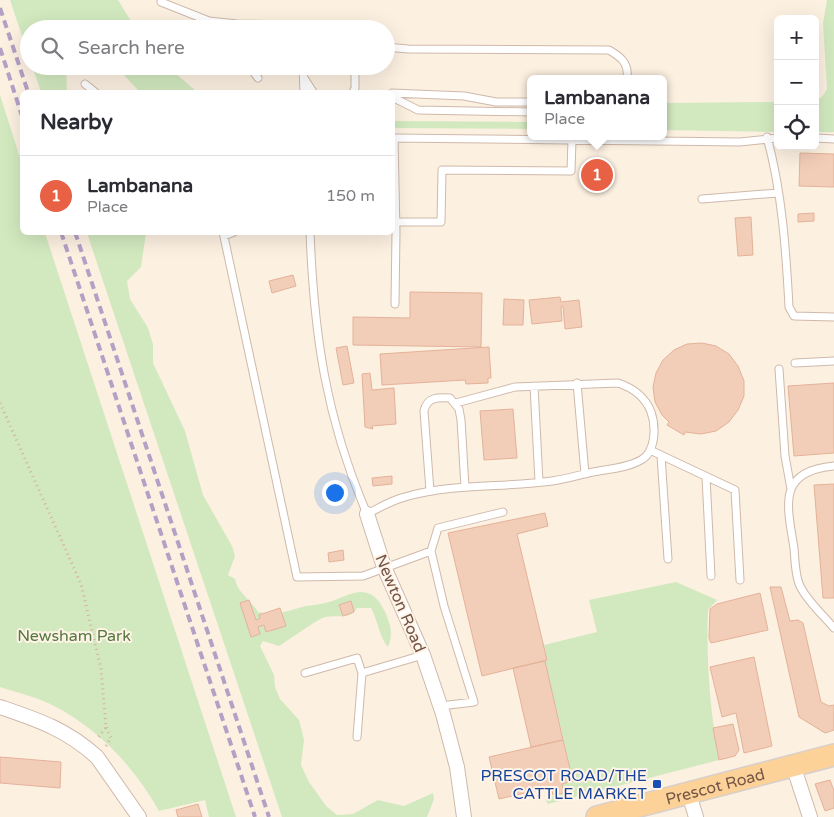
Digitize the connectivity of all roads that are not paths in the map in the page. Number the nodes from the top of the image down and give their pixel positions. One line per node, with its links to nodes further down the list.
1 (161, 2): 2 (lane)
2 (207, 20)
3 (395, 48): 7 (lane)
4 (256, 75): 8 (lane)
5 (304, 75): 9 (lane)
6 (355, 75): 14 (lane)
7 (627, 75)
8 (258, 78)
9 (304, 78): 12 (lane); 13 (lane)
10 (85, 84): 11 (lane)
11 (92, 90)
12 (304, 90)
13 (312, 90)
14 (354, 90)
15 (395, 93): 17 (lane)
16 (395, 98): 18 (lane)
17 (527, 102)
18 (527, 112)
19 (768, 137): 21 (lane); 25 (lane); 26 (lane)
20 (395, 138): 23 (lane)
21 (774, 138)
22 (819, 138): 24 (lane)
23 (527, 139)
24 (834, 139)
25 (572, 140): 28 (lane)
26 (778, 193): 27 (lane); 33 (lane)
27 (702, 199)
28 (395, 222)
29 (223, 235): 53 (lane)
30 (310, 235): 50 (lane, Newton Road)
31 (394, 235): 32 (lane)
32 (395, 304)
33 (834, 317)
34 (834, 361): 35 (lane)
35 (795, 363)
36 (779, 369): 47 (lane)
37 (578, 384): 38 (lane); 40 (lane); 43 (lane)
38 (534, 386): 39 (lane); 45 (lane)
39 (456, 402): 46 (lane); 48 (lane)
40 (650, 450): 41 (lane); 43 (lane)
41 (660, 456): 44 (lane); 52 (lane)
42 (834, 466): 47 (lane)
43 (585, 474): 45 (lane)
44 (706, 477): 54 (lane); 55 (lane)
45 (539, 482): 46 (lane)
46 (465, 487): 48 (lane)
47 (791, 490): 56 (lane)
48 (430, 491): 50 (lane)
49 (503, 512): 51 (lane)
50 (366, 514): 53 (street, Newton Road)
51 (431, 551): 53 (lane); 60 (lane)
52 (668, 560)
53 (384, 567): 57 (street, Newton Road)
54 (711, 576)
55 (740, 580)
56 (834, 628)
57 (423, 655): 59 (lane); 60 (street, Newton Road)
58 (305, 673): 59 (lane)
59 (362, 673): 62 (lane)
60 (440, 706): 67 (street, Newton Road)
61 (0, 707): 66 (street)
62 (357, 737)
63 (834, 755): 64 (main road, Prescot Road)
64 (793, 765): 65 (main road, Prescot Road); 70 (street)
65 (689, 794): 68 (main road, Prescot Road); 69 (street)
66 (139, 817)
67 (464, 817)
68 (597, 817)
69 (696, 817)
70 (810, 817)

